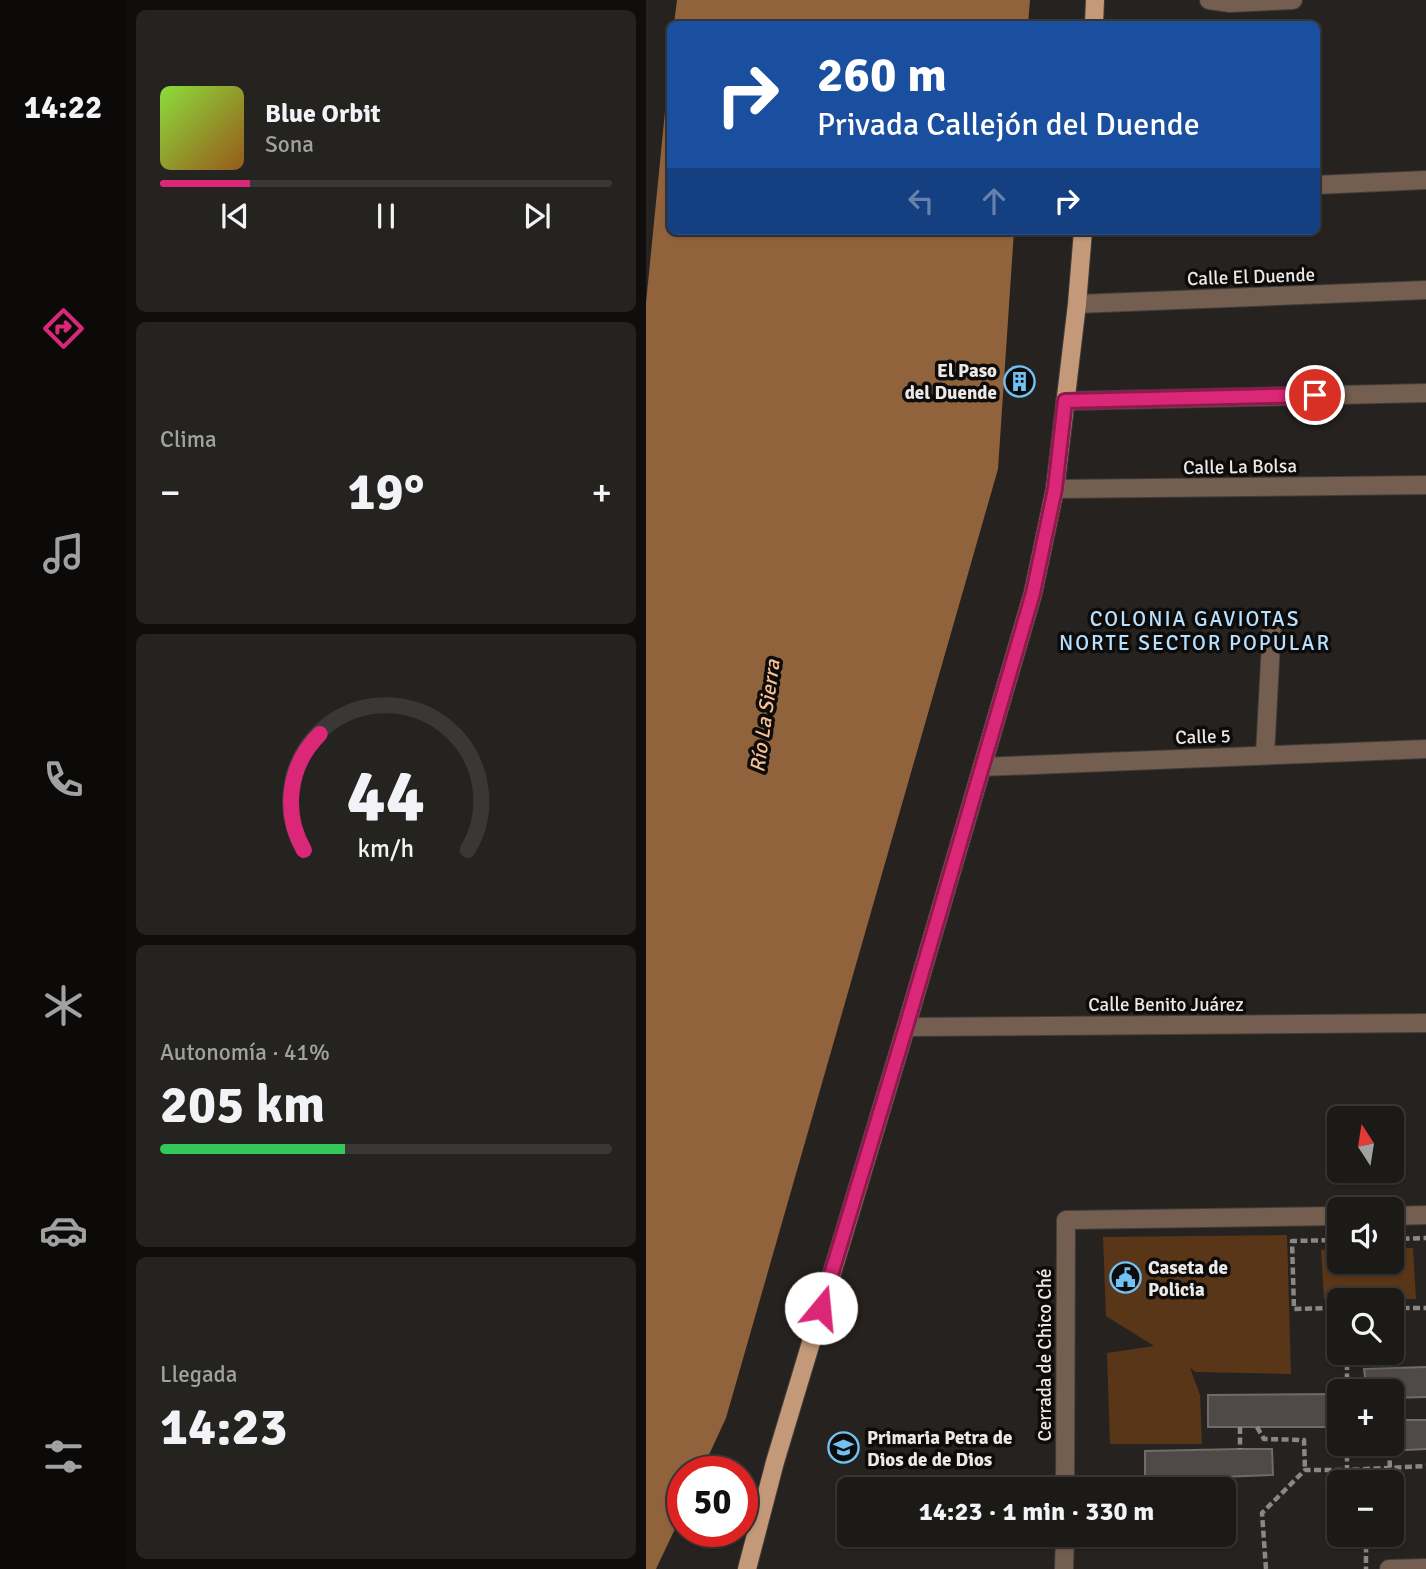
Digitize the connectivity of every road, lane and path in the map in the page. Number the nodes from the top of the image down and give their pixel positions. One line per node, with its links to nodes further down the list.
1 (1095, 0): 4 (main road)
2 (1209, 0): 3 (street)
3 (1293, 0)
4 (1094, 21)
5 (1426, 180): 6 (street)
6 (1320, 185)
7 (1083, 235): 9 (main road)
8 (1426, 290): 9 (street, Calle El Duende)
9 (1077, 304): 11 (main road)
10 (1426, 393): 11 (street)
11 (1065, 401): 13 (main road)
12 (1426, 485): 13 (street, Calle La Bolsa)
13 (1055, 489): 17 (main road)
14 (1272, 624): 16 (street)
15 (1426, 749): 16 (street, Calle 5)
16 (1265, 755): 17 (street, Calle 5)
17 (982, 766): 19 (main road)
18 (1426, 1023): 19 (street, Calle Benito Juárez)
19 (906, 1027): 43 (main road)
20 (1426, 1215): 22 (street)
21 (1327, 1216): 39 (street, Cerrada de Chico Ché)
22 (1404, 1216)
23 (1426, 1238): 24 (path)
24 (1404, 1239)
25 (1327, 1240): 26 (path)
26 (1327, 1308)
27 (1404, 1308): 28 (path)
28 (1426, 1308)
29 (1240, 1427): 31 (path)
30 (1257, 1427): 36 (path)
31 (1240, 1449)
32 (1347, 1456): 38 (path)
33 (1389, 1456): 35 (path)
34 (1426, 1466): 35 (path)
35 (1390, 1468): 38 (path)
36 (1305, 1470): 37 (path); 45 (path)
37 (1327, 1470)
38 (1347, 1470)
39 (1065, 1477)
40 (1065, 1547): 44 (street)
41 (1366, 1547): 46 (path)
42 (1426, 1568): 47 (street)
43 (747, 1569)
44 (1064, 1569)
45 (1266, 1569)
46 (1366, 1569)
47 (1389, 1569)

